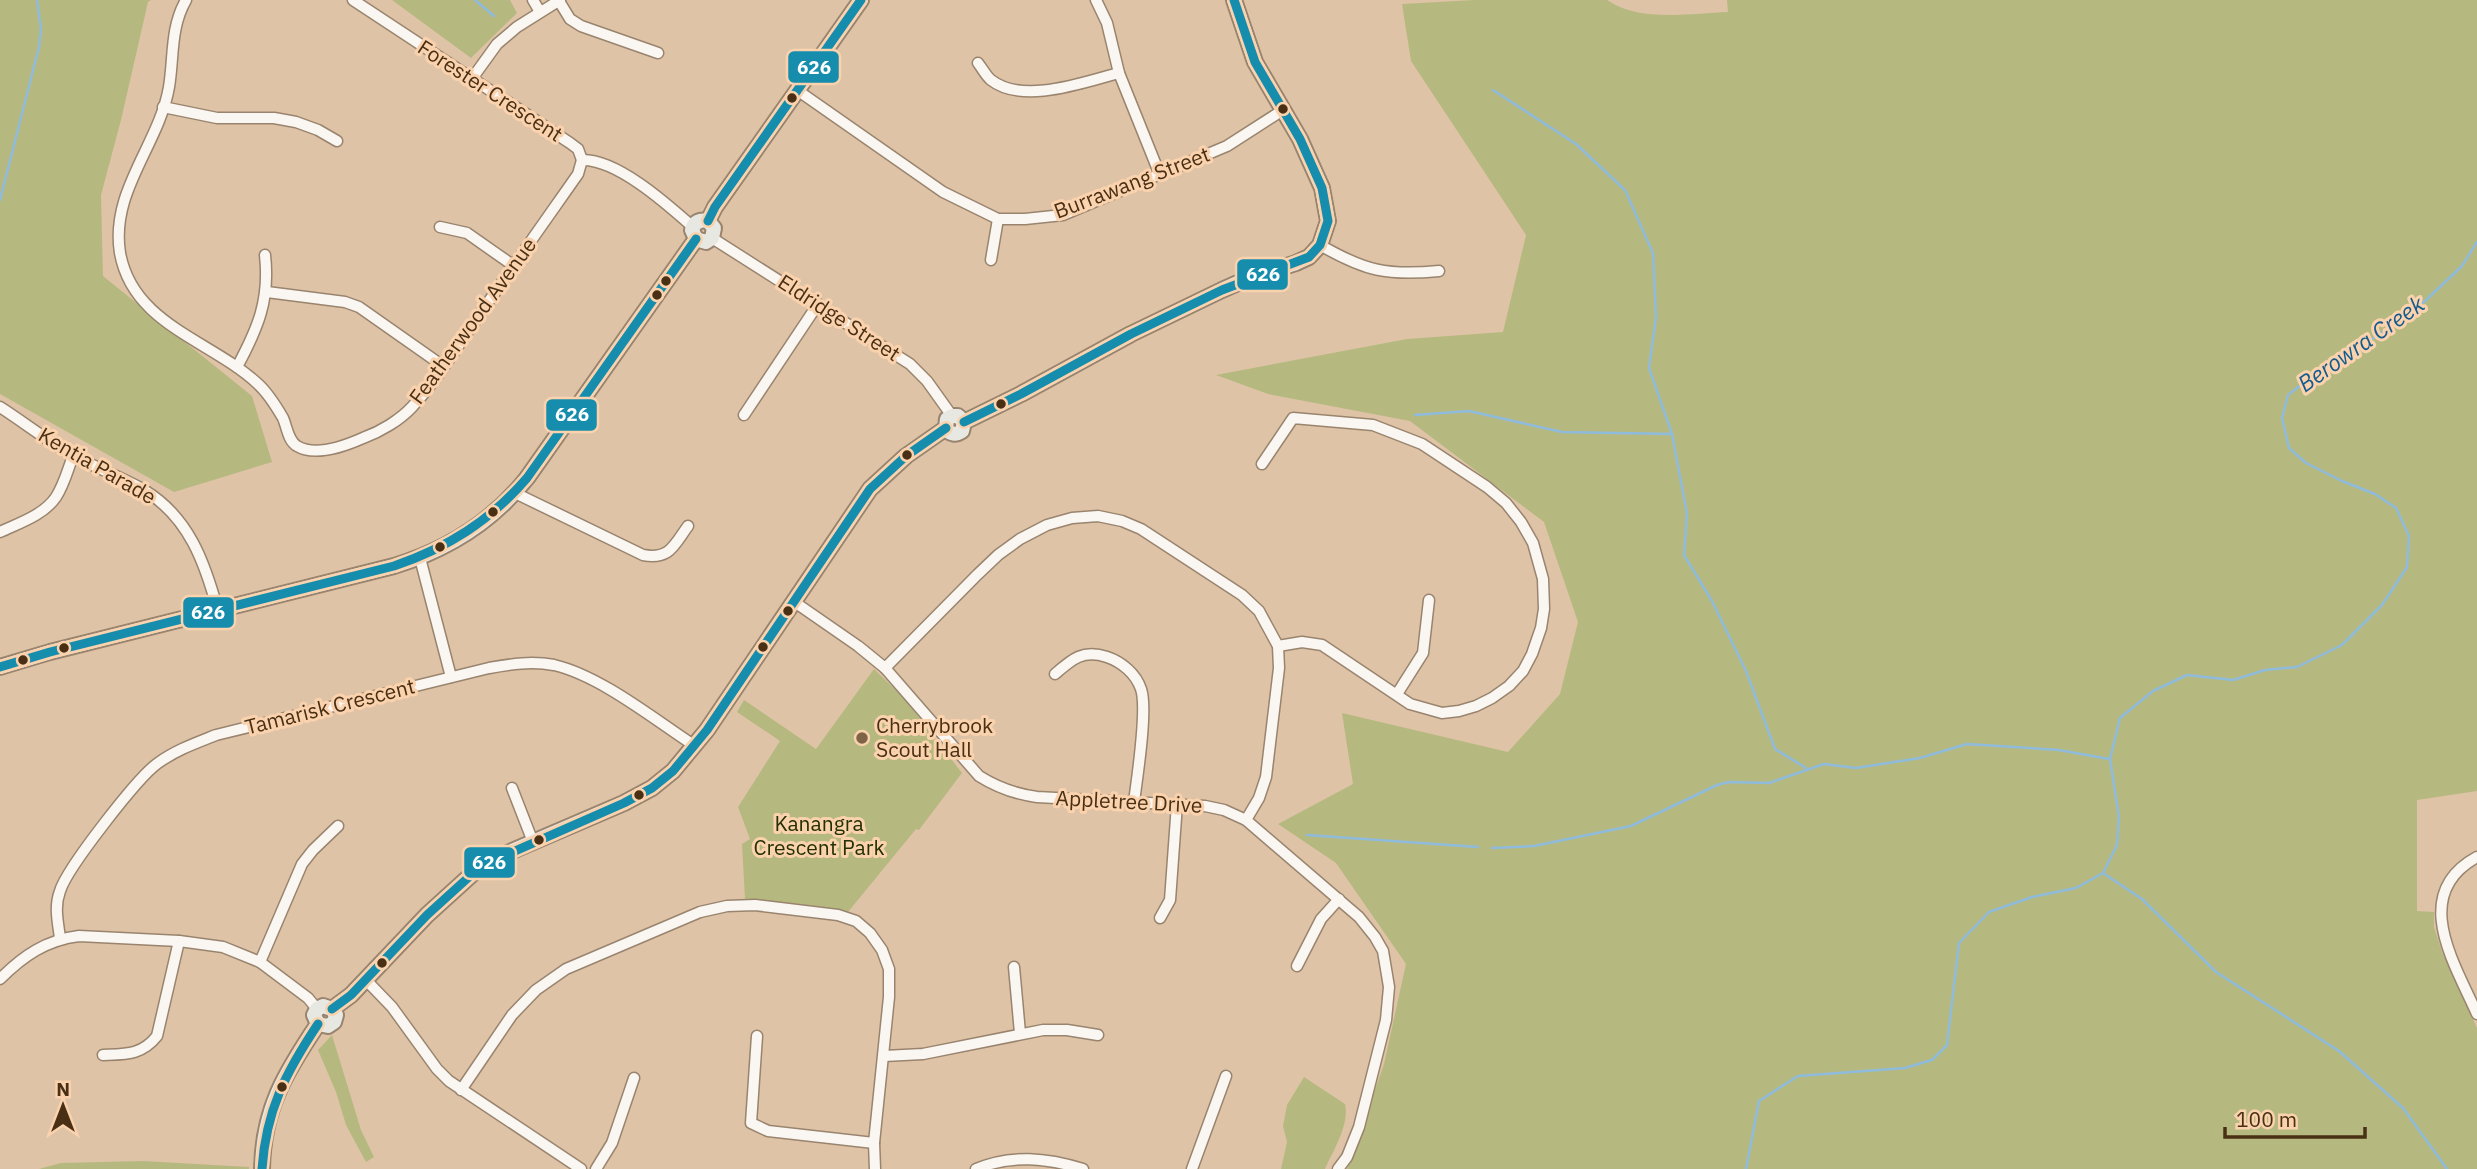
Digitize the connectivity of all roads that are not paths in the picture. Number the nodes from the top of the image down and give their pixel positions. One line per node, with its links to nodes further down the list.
1 (186, 0): 14 (street)
2 (353, 0): 12 (street, Forester Crescent)
3 (533, 0): 8 (street)
4 (861, 0): 13 (main road)
5 (1096, 0): 11 (street)
6 (1234, 0): 15 (main road)
7 (559, 1): 8 (street); 9 (street)
8 (541, 12): 12 (street)
9 (658, 53)
10 (978, 63): 11 (street)
11 (1119, 72): 18 (street)
12 (471, 79): 17 (street, Forester Crescent)
13 (797, 90): 19 (street, Burrawang Street); 20 (main road)
14 (163, 107): 16 (street); 32 (street)
15 (1283, 110): 18 (street, Burrawang Street); 24 (main road)
16 (337, 141)
17 (582, 160): 22 (street); 27 (street, Featherwood Avenue)
18 (1160, 175): 19 (street, Burrawang Street)
19 (998, 219): 26 (street)
20 (708, 221): 22 (main road); 23 (main road)
21 (440, 227): 27 (street)
22 (694, 233): 23 (main road); 38 (main road)
23 (712, 238): 30 (street, Eldridge Street)
24 (1320, 245): 28 (street); 35 (main road)
25 (265, 255): 29 (street)
26 (991, 260)
27 (514, 266): 31 (street, Featherwood Avenue)
28 (1439, 271)
29 (267, 292): 31 (street); 32 (street)
30 (818, 304): 34 (street); 35 (street, Eldridge Street)
31 (443, 366): 32 (street, Featherwood Avenue)
32 (237, 367)
33 (0, 407): 36 (street, Kentia Parade)
34 (744, 415)
35 (954, 422): 43 (main road)
36 (73, 456): 40 (street); 44 (street, Kentia Parade)
37 (1262, 464): 50 (street)
38 (515, 493): 39 (street); 41 (main road)
39 (688, 526)
40 (0, 532)
41 (420, 558): 44 (main road); 49 (street)
42 (1429, 600): 50 (street)
43 (793, 601): 47 (street, Appletree Drive); 51 (main road)
44 (218, 611): 46 (main road)
45 (1278, 646): 47 (street); 50 (street); 55 (street)
46 (0, 667)
47 (885, 668): 53 (street, Appletree Drive)
48 (1055, 674): 53 (street)
49 (452, 677): 51 (street, Tamarisk Crescent); 61 (street, Tamarisk Crescent)
50 (1397, 694)
51 (695, 746): 57 (main road)
52 (512, 788): 57 (street)
53 (1134, 802): 54 (street, Appletree Drive)
54 (1178, 804): 55 (street, Appletree Drive); 60 (street)
55 (1246, 820): 59 (street, Appletree Drive)
56 (338, 826): 63 (street)
57 (533, 842): 67 (main road)
58 (2477, 858): 69 (street)
59 (1339, 899): 65 (street); 86 (street, Appletree Drive)
60 (1160, 918)
61 (60, 939): 62 (street); 66 (street)
62 (179, 941): 63 (street); 73 (street)
63 (260, 962): 68 (street)
64 (1014, 967): 70 (street)
65 (1297, 967)
66 (0, 979)
67 (366, 980): 68 (main road); 77 (street)
68 (325, 1009): 79 (main road)
69 (2477, 1014)
70 (1020, 1033): 71 (street); 74 (street)
71 (1098, 1035)
72 (757, 1036): 78 (street)
73 (103, 1055)
74 (884, 1056): 77 (street); 78 (street)
75 (1226, 1076): 85 (street)
76 (634, 1078): 81 (street)
77 (461, 1090): 80 (street)
78 (874, 1143): 82 (street)
79 (262, 1169)
80 (581, 1169)
81 (596, 1169)
82 (875, 1169)
83 (976, 1169): 84 (street)
84 (1083, 1169)
85 (1192, 1169)
86 (1338, 1169)

